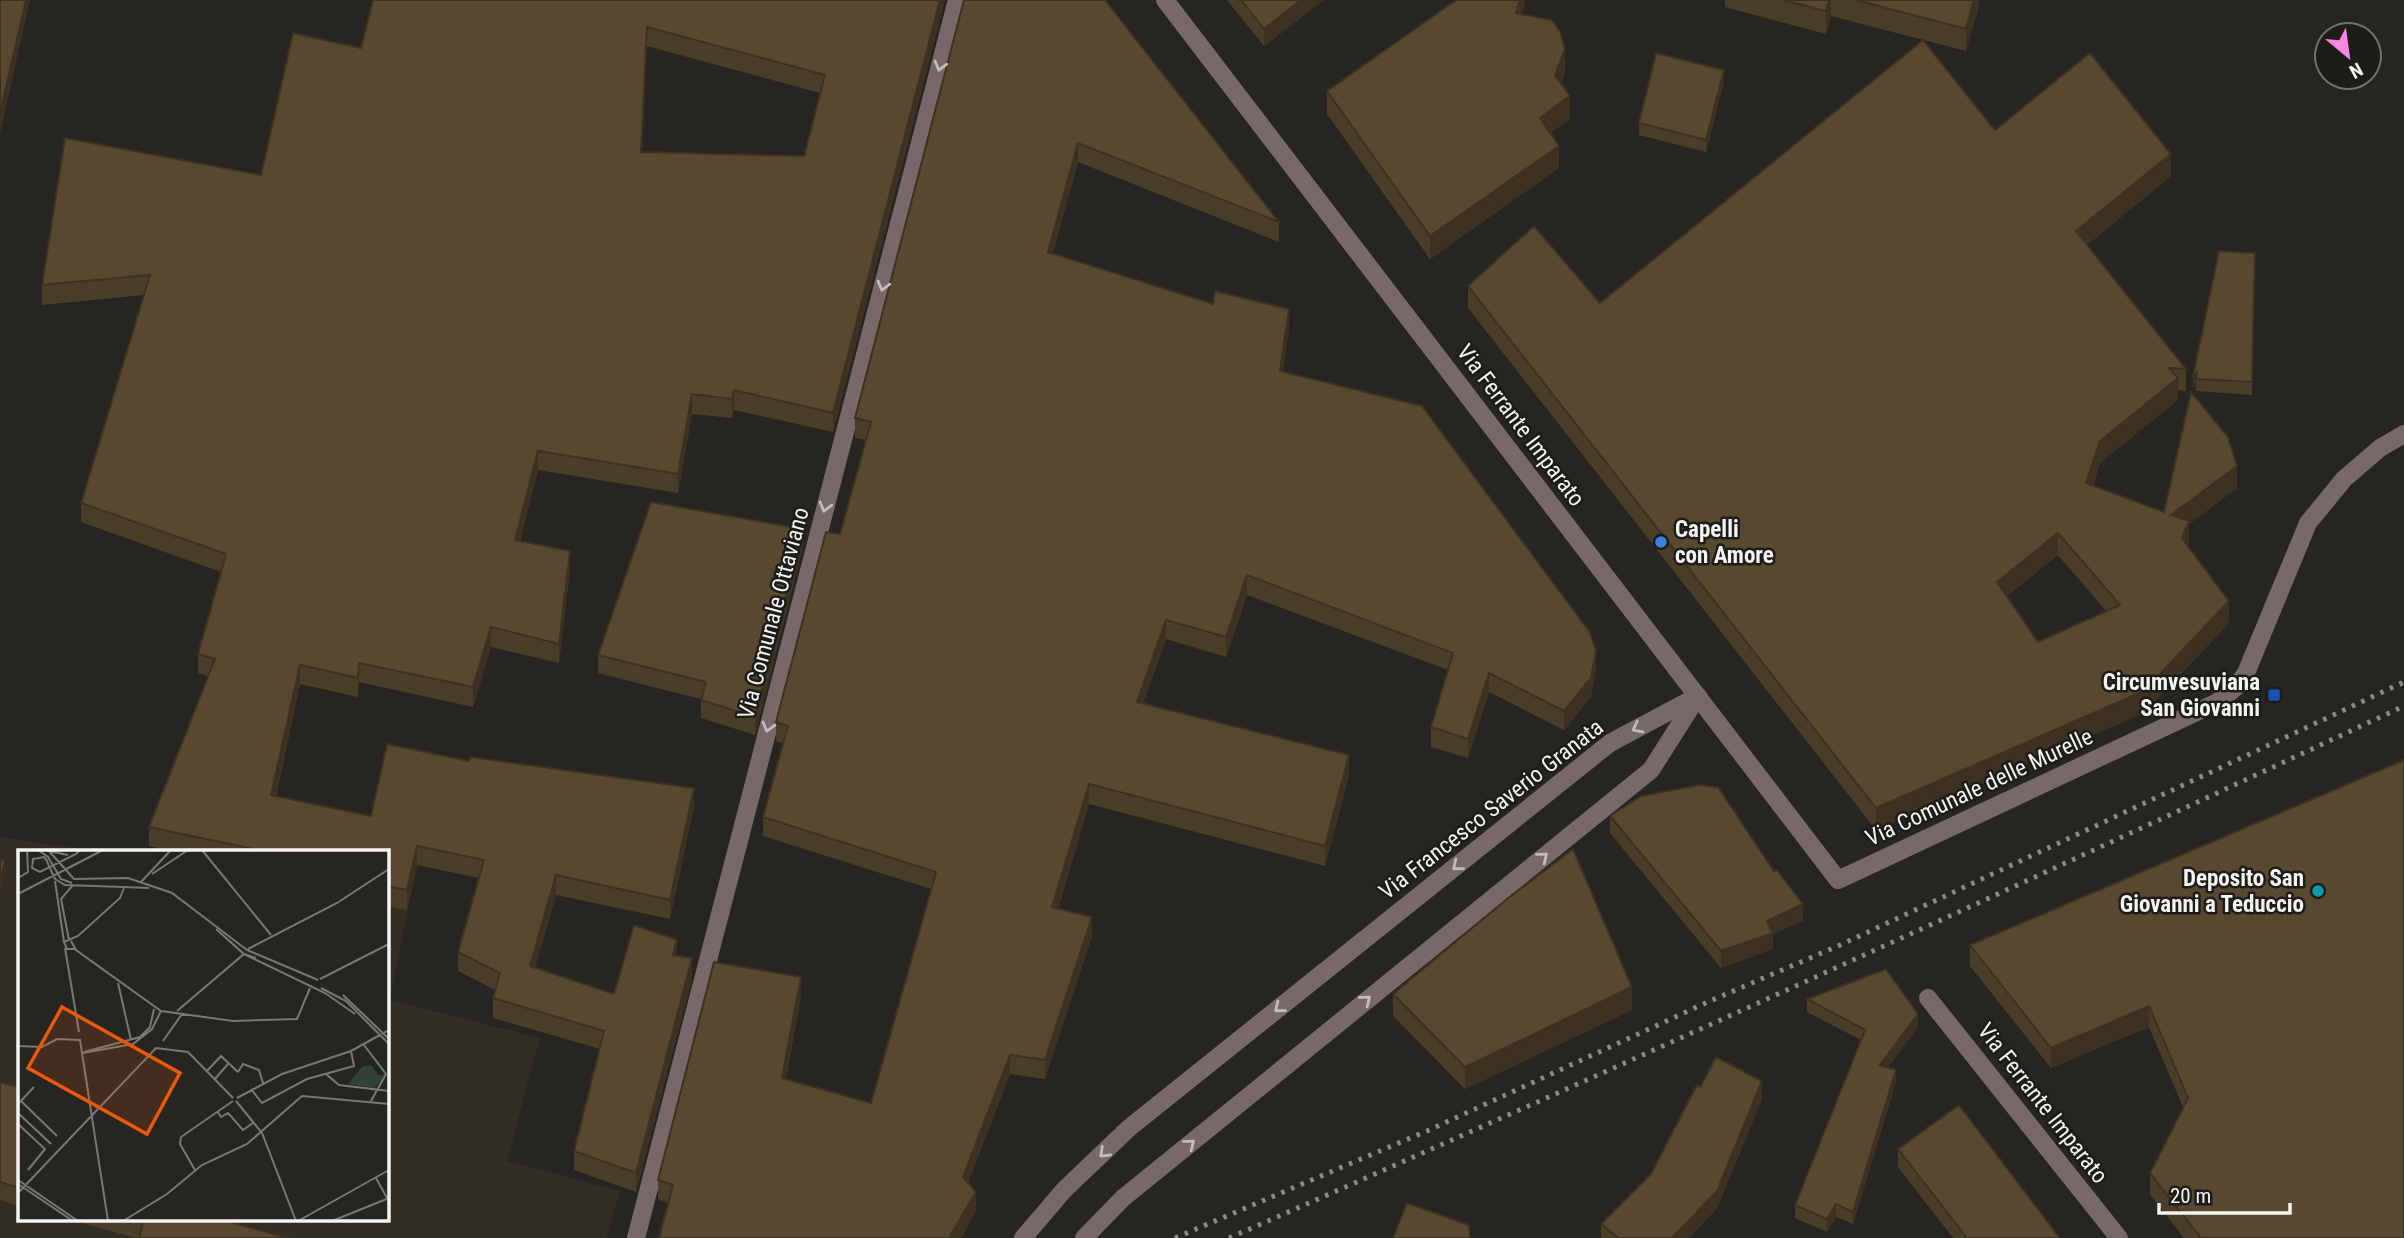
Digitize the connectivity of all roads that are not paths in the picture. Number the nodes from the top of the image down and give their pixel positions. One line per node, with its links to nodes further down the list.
1 (957, 0): 7 (street, Via Comunale Ottaviano, one-way to 7)
2 (1165, 0): 4 (street, Via Ferrante Imparato)
3 (2404, 434): 5 (street, Via Comunale delle Murelle)
4 (1698, 696): 5 (street, Via Ferrante Imparato); 8 (street, Via Francesco Saverio Granata, one-way to 8); 9 (street, one-way to 4)
5 (1838, 880)
6 (1928, 998): 10 (street, Via Ferrante Imparato)
7 (636, 1238)
8 (1023, 1238)
9 (1084, 1238)
10 (2119, 1238)

